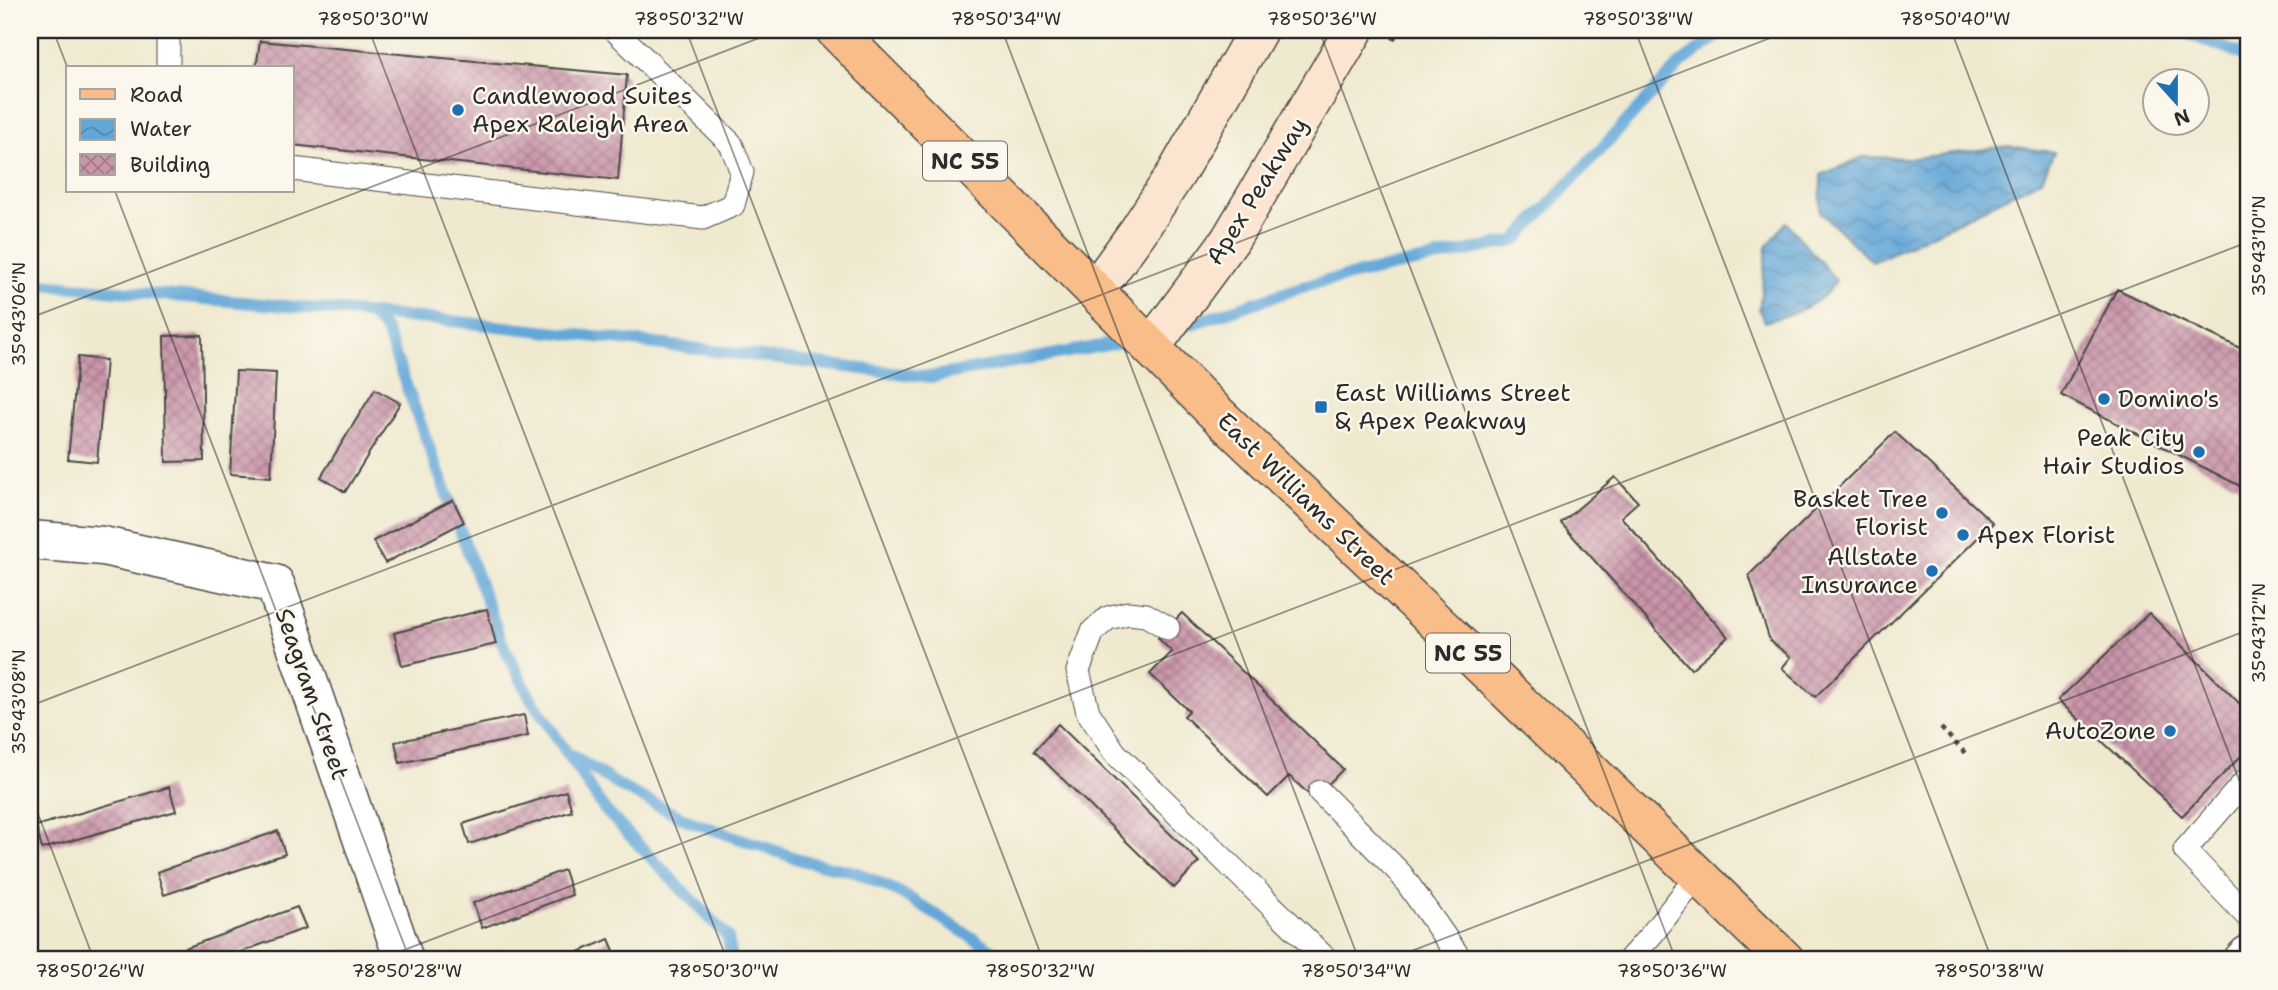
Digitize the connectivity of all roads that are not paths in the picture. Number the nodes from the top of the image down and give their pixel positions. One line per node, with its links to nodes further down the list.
1 (168, 30): 6 (lane)
2 (615, 30): 7 (lane)
3 (835, 30): 8 (main road, East Williams Street / NC 55)
4 (1258, 30): 8 (main road)
5 (1354, 30): 9 (main road, Apex Peakway)
6 (168, 66)
7 (294, 169)
8 (1095, 291): 9 (main road, East Williams Street / NC 55)
9 (1151, 347): 14 (main road, East Williams Street / NC 55)
10 (30, 540): 17 (street, Seagram Street)
11 (1168, 628): 18 (lane)
12 (2248, 778): 15 (lane)
13 (1320, 792): 19 (lane)
14 (1698, 875): 20 (lane); 21 (main road, East Williams Street / NC 55)
15 (2248, 918)
16 (2248, 955): 22 (street)
17 (404, 960)
18 (1327, 960)
19 (1461, 960)
20 (1629, 960)
21 (1785, 960)
22 (2243, 960)

